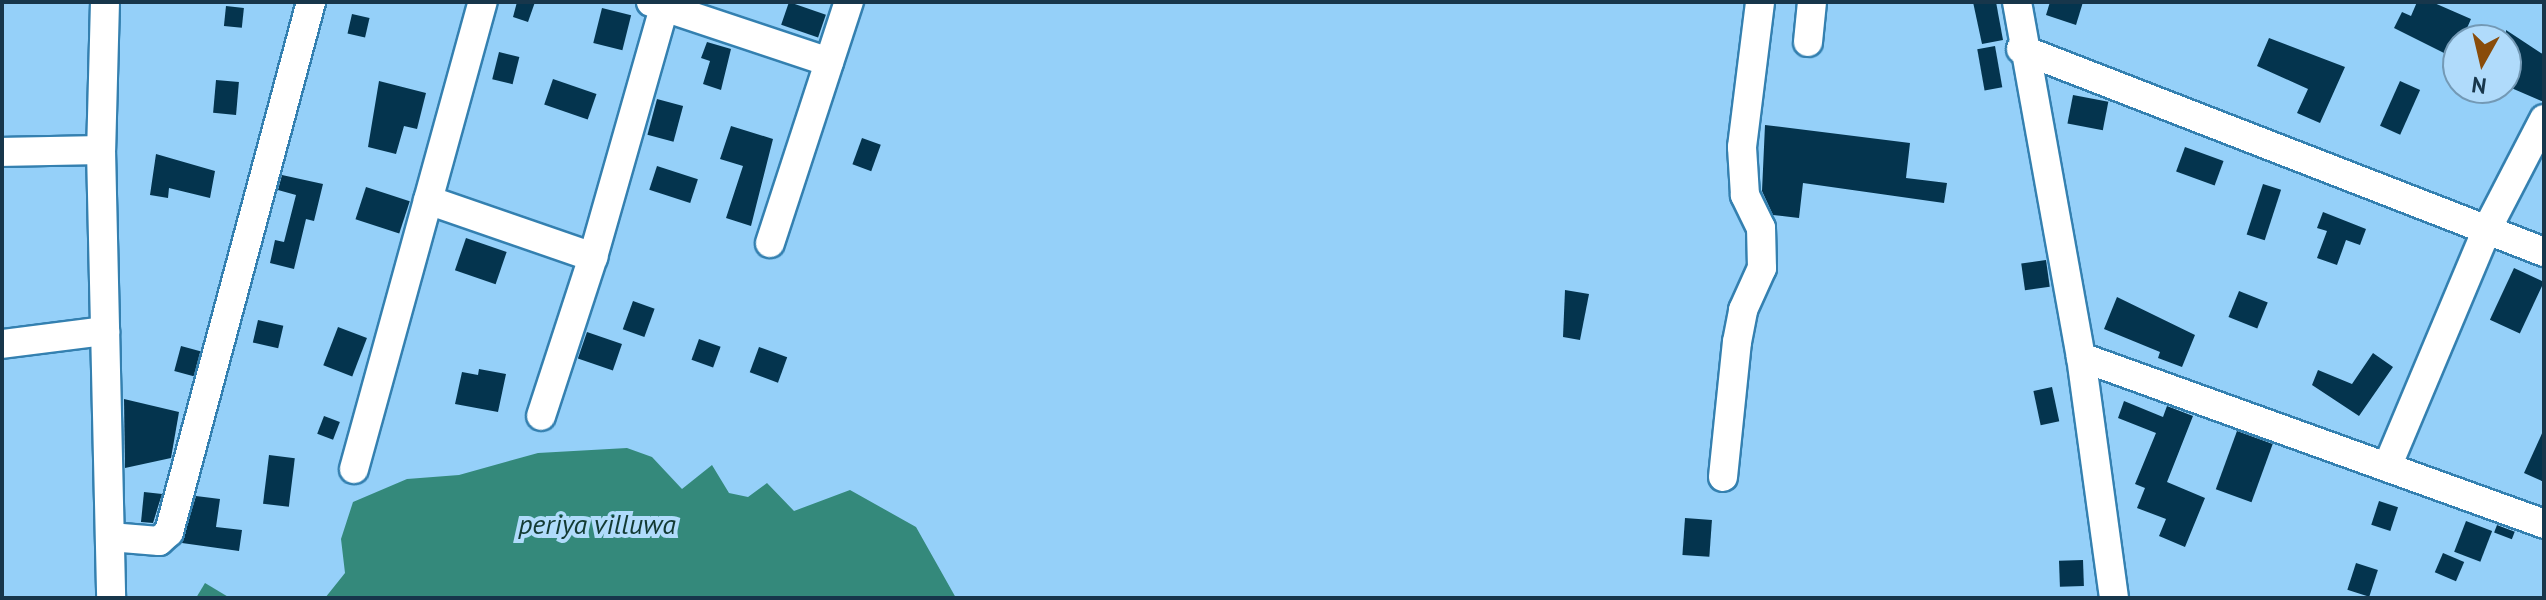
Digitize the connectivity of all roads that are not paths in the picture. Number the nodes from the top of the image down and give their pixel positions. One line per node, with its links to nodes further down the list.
1 (105, 2): 13 (street)
2 (311, 2): 28 (street)
3 (483, 2): 15 (street)
4 (849, 2): 11 (street)
5 (1760, 2): 26 (street)
6 (1812, 2): 9 (street)
7 (2017, 2): 10 (street)
8 (660, 4): 11 (street); 19 (street)
9 (1808, 42)
10 (2021, 49): 16 (street); 22 (street)
11 (829, 62): 17 (street)
12 (2544, 119): 16 (street)
13 (101, 150): 14 (street); 20 (street)
14 (2, 152)
15 (428, 200): 19 (street); 25 (street)
16 (2486, 231): 18 (street); 24 (street)
17 (770, 243)
18 (2544, 252)
19 (593, 257): 23 (street)
20 (105, 331): 21 (street); 28 (street)
21 (2, 344)
22 (2081, 357): 24 (street); 30 (street)
23 (541, 416)
24 (2387, 467): 27 (street)
25 (354, 469)
26 (1723, 477)
27 (2544, 524)
28 (110, 537): 29 (street)
29 (111, 598)
30 (2114, 598)

